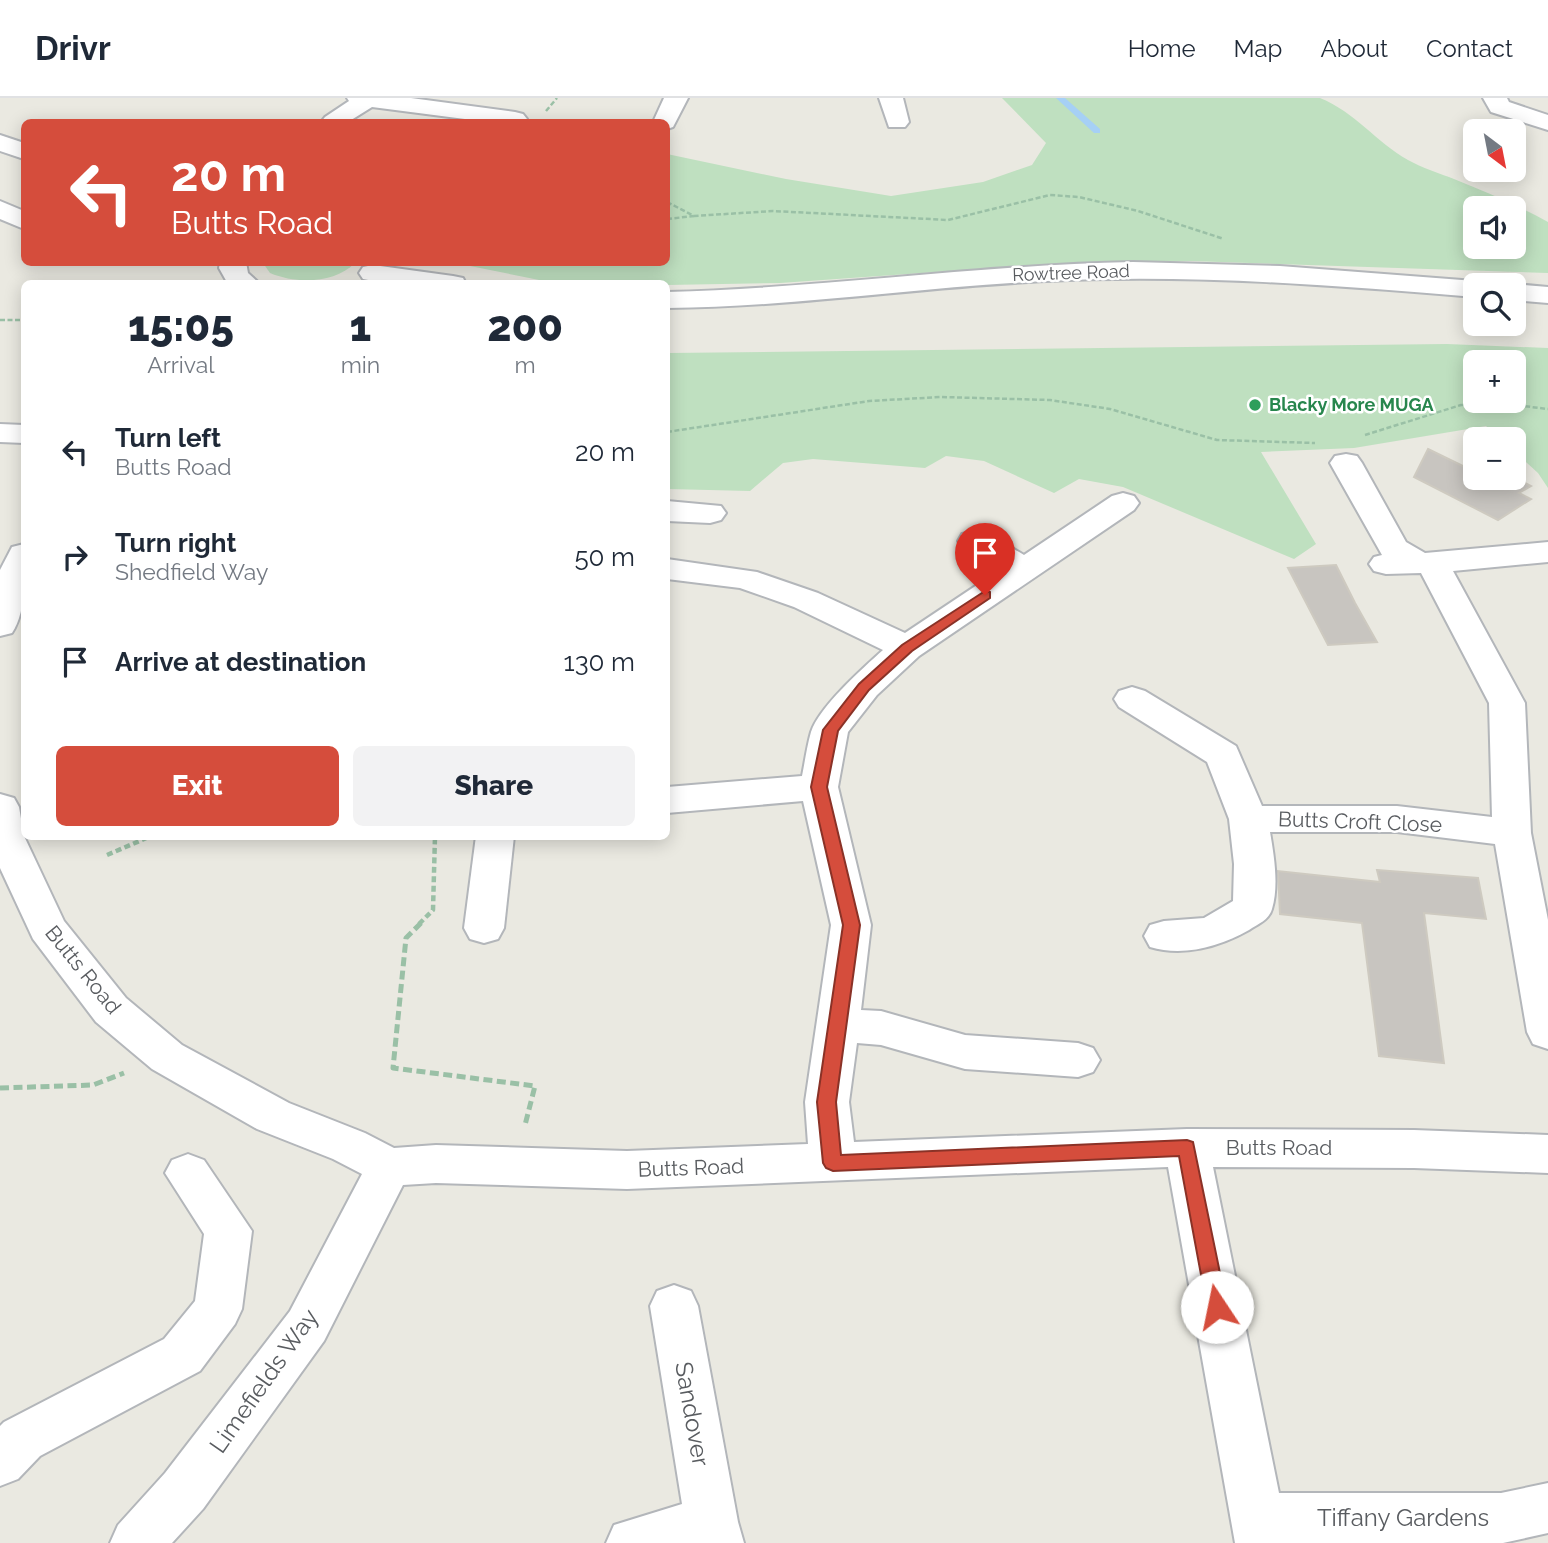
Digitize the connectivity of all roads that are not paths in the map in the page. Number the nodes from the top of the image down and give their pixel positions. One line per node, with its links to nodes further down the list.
1 (533, 98): 8 (street)
2 (676, 98): 9 (street)
3 (891, 98): 10 (street)
4 (1495, 98): 11 (street)
5 (363, 99): 6 (street); 7 (street)
6 (337, 119)
7 (499, 119)
8 (515, 119)
9 (666, 119)
10 (897, 122)
11 (1548, 123)
12 (0, 142): 13 (street)
13 (21, 151)
14 (369, 273): 15 (street)
15 (422, 280)
16 (1463, 288): 19 (street, Rowtree Road)
17 (1526, 293): 18 (street)
18 (1548, 295)
19 (670, 300)
20 (0, 433): 21 (street)
21 (21, 434)
22 (1346, 463): 29 (street)
23 (1123, 503): 32 (street)
24 (670, 511): 25 (street)
25 (710, 513)
26 (974, 541): 32 (street)
27 (1548, 552): 29 (street)
28 (21, 560): 33 (street)
29 (1425, 563): 30 (street); 40 (street)
30 (1386, 564)
31 (670, 569): 34 (street)
32 (1025, 569): 34 (street)
33 (0, 625)
34 (907, 648): 36 (street)
35 (1132, 699): 38 (street, Butts Croft Close)
36 (819, 787): 37 (street); 45 (street)
37 (670, 800)
38 (1248, 819): 40 (street, Butts Croft Close); 43 (street, Butts Croft Close)
39 (3, 833): 51 (street, Butts Road)
40 (1513, 833): 44 (street)
41 (495, 840): 42 (street)
42 (484, 928)
43 (1164, 936)
44 (1542, 967): 46 (street)
45 (836, 1025): 47 (street); 50 (street)
46 (1548, 1032)
47 (1078, 1060)
48 (1187, 1148): 49 (street, Butts Road); 50 (street, Butts Road); 56 (street, Tiffany Gardens)
49 (1548, 1154)
50 (833, 1163): 51 (street, Butts Road)
51 (389, 1167): 58 (street, Limefields Way)
52 (188, 1173): 54 (street)
53 (674, 1306): 57 (street, Sandover)
54 (11, 1450)
55 (1548, 1508): 56 (street, Tiffany Gardens)
56 (1260, 1531)
57 (714, 1532): 59 (street, Sandover)
58 (137, 1543)
59 (633, 1543)

